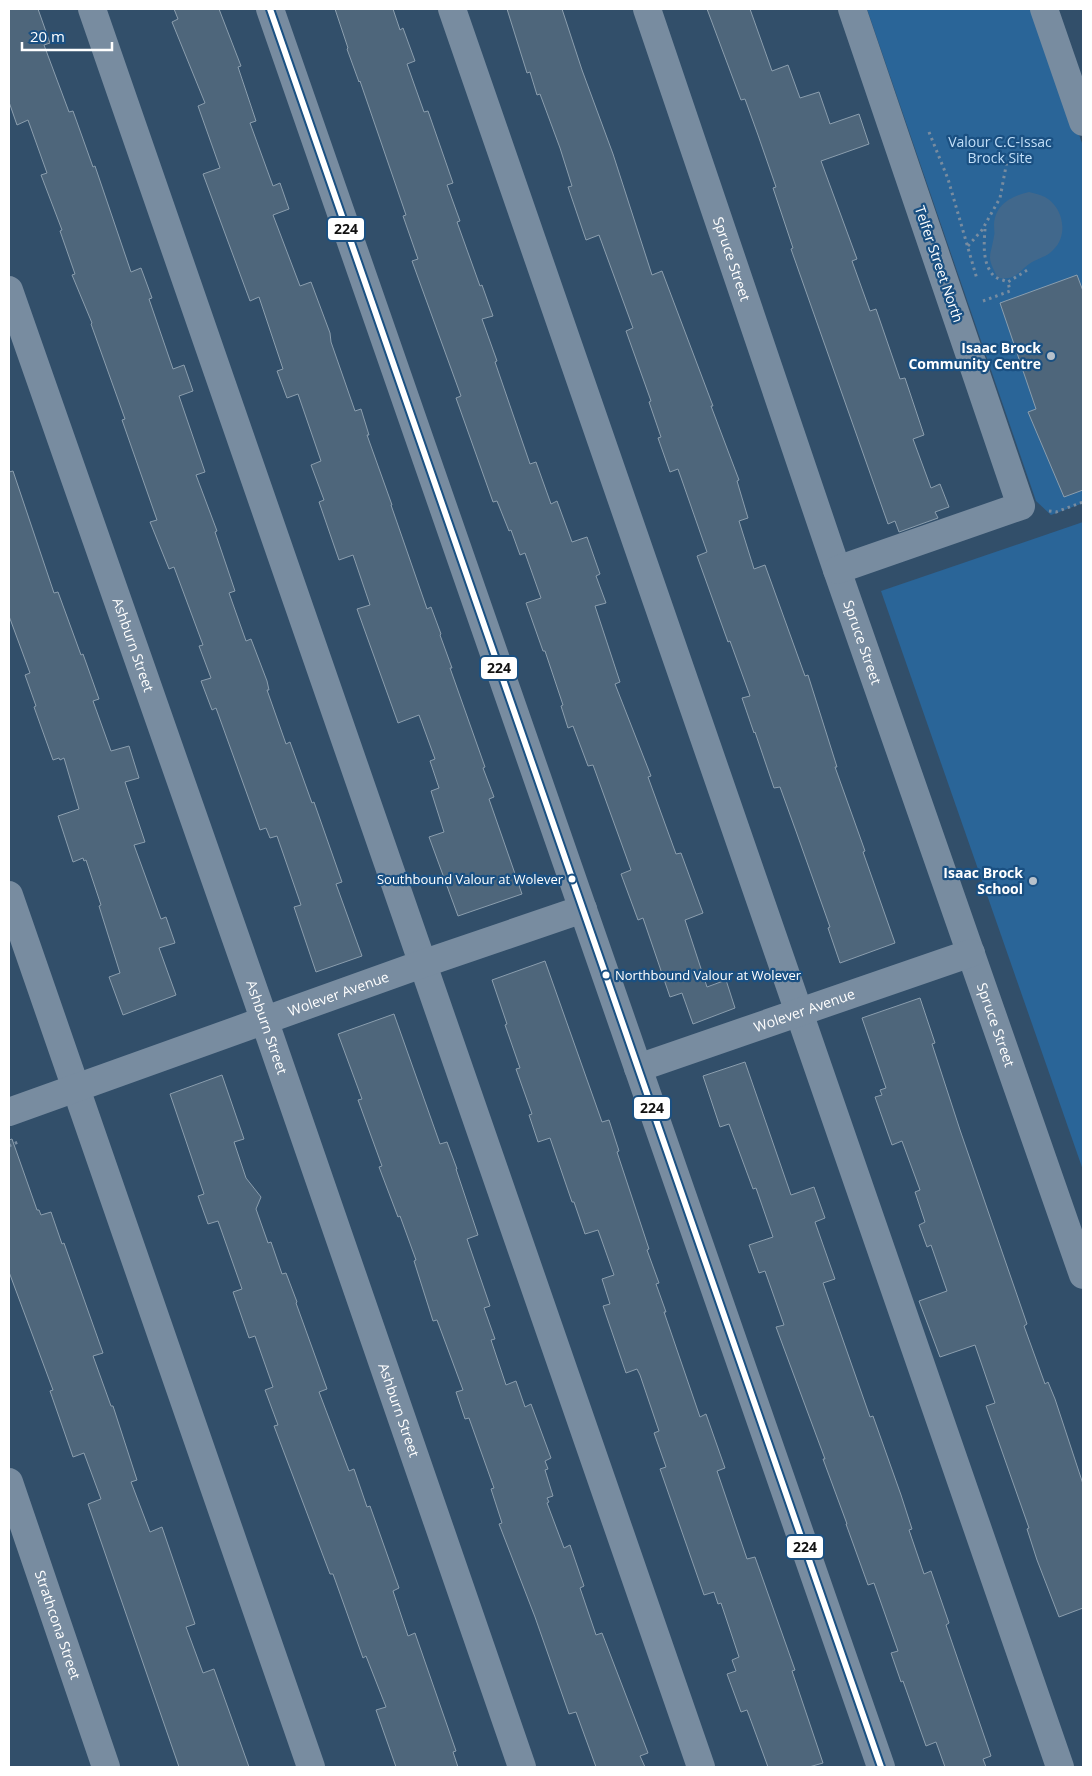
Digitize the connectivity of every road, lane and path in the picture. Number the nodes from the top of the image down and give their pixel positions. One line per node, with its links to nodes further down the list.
1 (92, 9): 21 (street)
2 (270, 9): 19 (street)
3 (452, 9): 22 (street)
4 (647, 9): 17 (street, Spruce Street)
5 (852, 9): 16 (street, Telfer Street North)
6 (1044, 9): 7 (street)
7 (1083, 122)
8 (1028, 153): 10 (path)
9 (986, 229): 12 (path)
10 (968, 246)
11 (1029, 269): 12 (path)
12 (1008, 282): 14 (path)
13 (9, 290): 23 (street, Ashburn Street)
14 (983, 301)
15 (1083, 502): 16 (path)
16 (1021, 506): 17 (street)
17 (837, 570): 20 (street, Spruce Street)
18 (9, 895): 25 (street)
19 (583, 909): 21 (street, Wolever Avenue); 24 (street)
20 (971, 954): 22 (street, Wolever Avenue); 27 (street, Spruce Street)
21 (422, 964): 23 (street, Wolever Avenue); 32 (street)
22 (798, 1013): 24 (street, Wolever Avenue); 34 (street)
23 (264, 1020): 25 (street, Wolever Avenue); 31 (street, Ashburn Street)
24 (638, 1068): 33 (street)
25 (75, 1089): 26 (street, Wolever Avenue); 30 (street)
26 (9, 1112)
27 (1083, 1275)
28 (9, 1482): 29 (street, Strathcona Street)
29 (106, 1767)
30 (311, 1767)
31 (522, 1767)
32 (701, 1767)
33 (881, 1767)
34 (1060, 1767)

